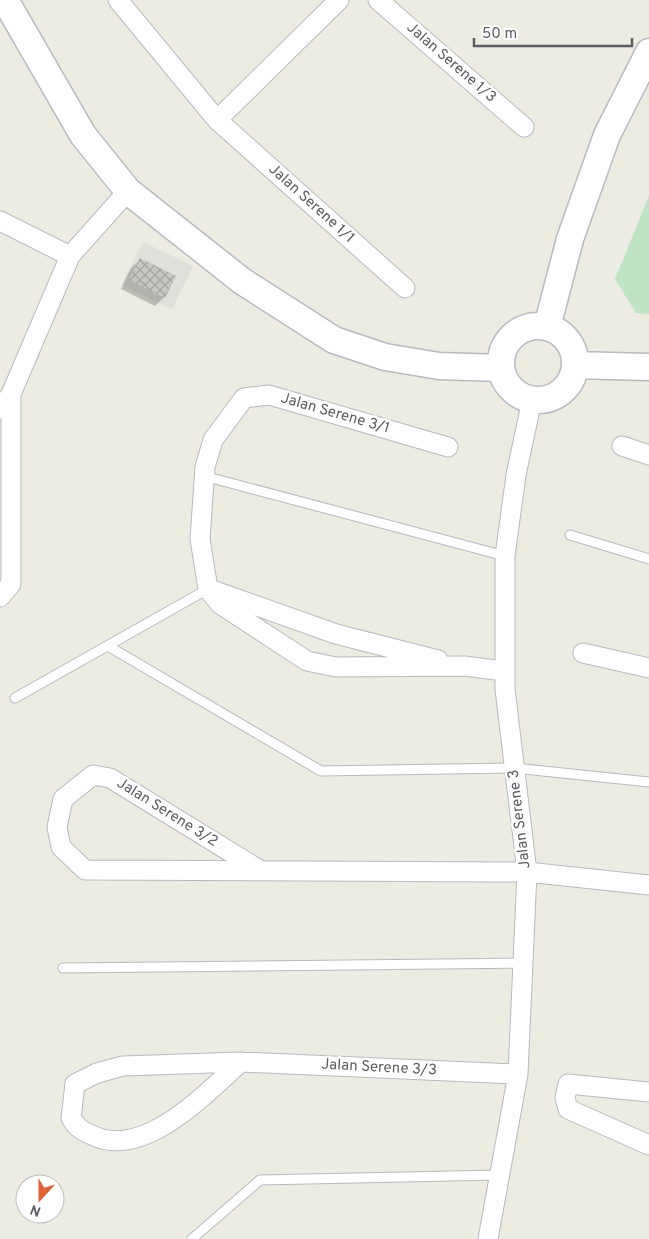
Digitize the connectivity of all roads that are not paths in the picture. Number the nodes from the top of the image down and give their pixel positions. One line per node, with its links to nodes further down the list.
1 (5, 0): 8 (street)
2 (118, 0): 6 (street, Jalan Serene 1/1)
3 (339, 0): 6 (street)
4 (378, 0): 7 (street, Jalan Serene 1/3)
5 (649, 52): 12 (street)
6 (217, 120): 11 (street, Jalan Serene 1/1)
7 (524, 127)
8 (128, 191): 10 (street); 15 (street)
9 (0, 221): 10 (street)
10 (70, 256): 17 (street)
11 (405, 288)
12 (547, 328): 13 (street); 15 (street)
13 (575, 365): 14 (street); 16 (street)
14 (649, 366)
15 (501, 368): 16 (street)
16 (532, 400): 23 (street, Jalan Serene 3)
17 (6, 402): 26 (street)
18 (622, 446): 20 (street)
19 (448, 447): 21 (street, Jalan Serene 3/1)
20 (649, 455)
21 (204, 476): 23 (lane); 25 (street, Jalan Serene 3/1)
22 (570, 535): 24 (lane)
23 (506, 556): 31 (street, Jalan Serene 3)
24 (649, 559)
25 (208, 589): 27 (lane); 29 (street); 29 (street)
26 (0, 598)
27 (108, 646): 32 (lane); 33 (lane)
28 (583, 653): 30 (street)
29 (464, 666): 31 (street)
30 (649, 668)
31 (504, 671): 33 (street, Jalan Serene 3)
32 (15, 698)
33 (514, 768): 34 (lane); 36 (street, Jalan Serene 3)
34 (649, 782)
35 (258, 869): 35 (street, Jalan Serene 3/2); 36 (street, Jalan Serene 3/2)
36 (527, 872): 37 (street, Jalan Serene 3/2); 38 (street, Jalan Serene 3)
37 (649, 885)
38 (523, 963): 39 (lane); 41 (street, Jalan Serene 3)
39 (63, 968)
40 (241, 1062): 40 (street, Jalan Serene 3/3); 41 (street, Jalan Serene 3/3)
41 (518, 1074): 44 (street, Jalan Serene 3)
42 (649, 1092): 43 (street)
43 (649, 1145)
44 (499, 1175): 45 (lane); 46 (street, Jalan Serene 3)
45 (192, 1239)
46 (488, 1239)

